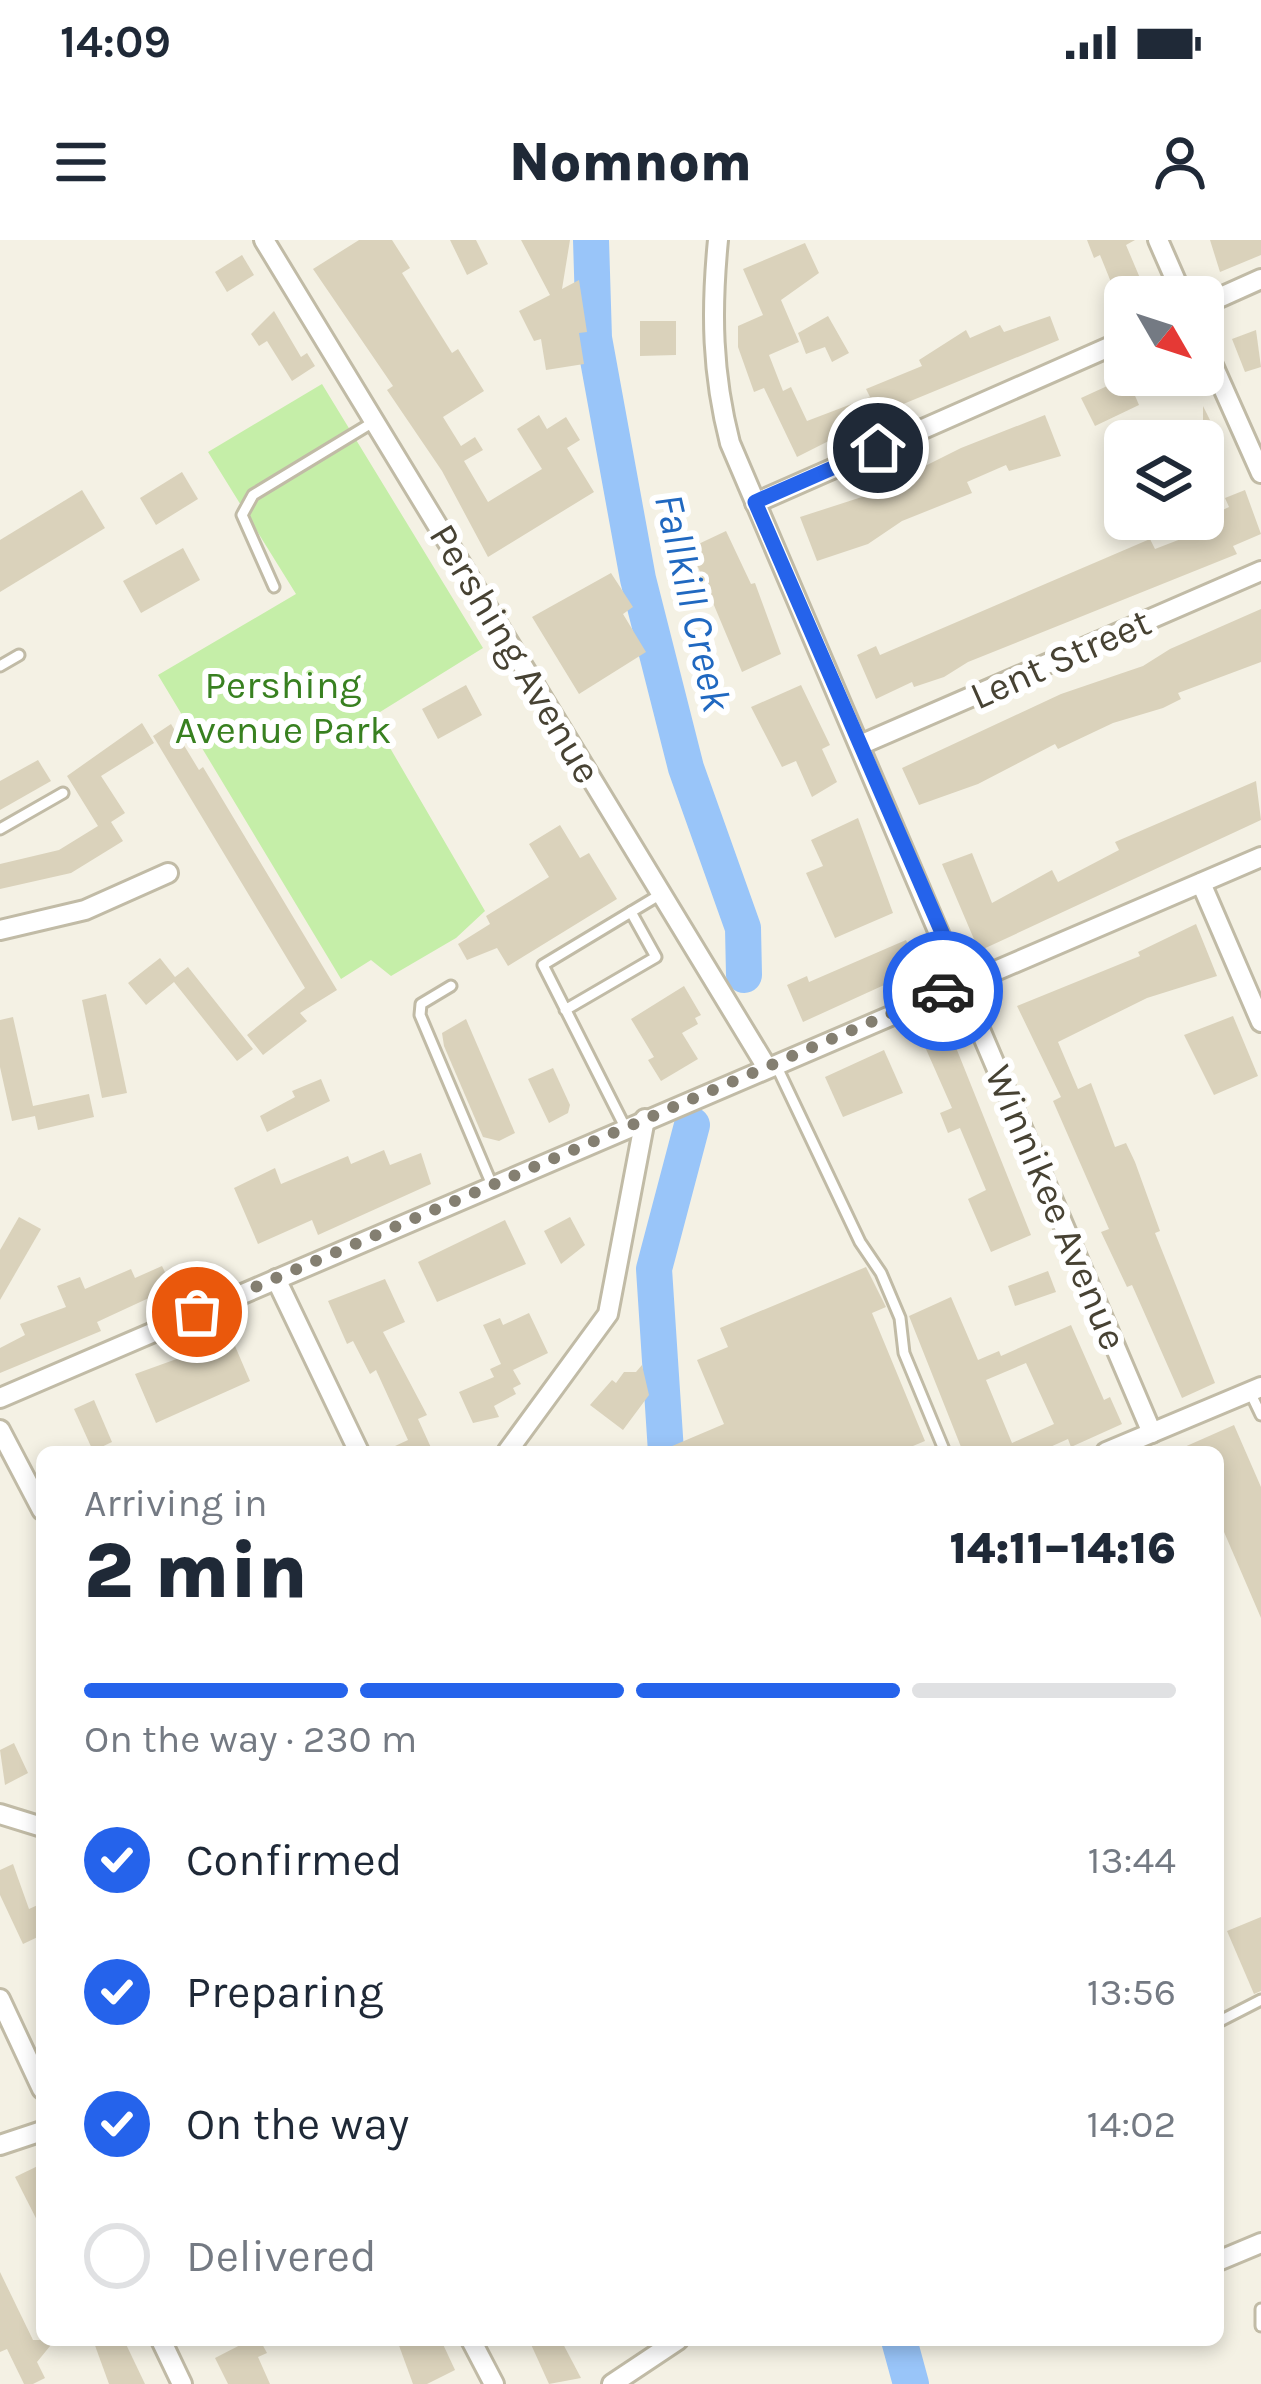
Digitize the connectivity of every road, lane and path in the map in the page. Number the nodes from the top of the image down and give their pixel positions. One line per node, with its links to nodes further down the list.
1 (264, 240): 9 (street, Pershing Avenue)
2 (718, 240): 11 (street, Winnikee Avenue)
3 (1158, 240): 4 (street)
4 (1174, 276)
5 (1261, 279): 6 (street)
6 (1224, 296)
7 (1104, 349): 11 (street)
8 (1224, 390): 10 (street)
9 (375, 421): 13 (lane); 22 (street, Pershing Avenue)
10 (1261, 473)
11 (755, 502): 16 (street, Winnikee Avenue)
12 (1261, 571): 16 (street, Lent Street)
13 (274, 586)
14 (19, 655): 15 (lane)
15 (0, 666)
16 (860, 745): 25 (street, Winnikee Avenue)
17 (63, 794): 18 (lane)
18 (0, 830)
19 (1261, 857): 21 (street)
20 (168, 873): 24 (street)
21 (1201, 883): 25 (street); 28 (street)
22 (661, 894): 23 (lane); 29 (street, Pershing Avenue)
23 (631, 912): 27 (lane); 27 (lane)
24 (0, 930)
25 (963, 981): 29 (street); 38 (street, Winnikee Avenue)
26 (451, 986): 32 (lane)
27 (565, 1010): 31 (lane)
28 (1261, 1022)
29 (770, 1065): 30 (street); 41 (lane)
30 (645, 1119): 31 (street); 40 (street)
31 (625, 1127): 32 (street)
32 (492, 1185): 33 (street)
33 (275, 1279): 35 (street); 39 (street)
34 (1255, 1390): 36 (lane); 38 (street)
35 (0, 1398)
36 (1261, 1415)
37 (0, 1430): 43 (street)
38 (1152, 1432): 42 (street)
39 (356, 1446)
40 (511, 1446)
41 (943, 1446)
42 (1120, 1446)
43 (36, 1499)
44 (0, 1814): 45 (street)
45 (36, 1825)
46 (0, 1999): 49 (street)
47 (1261, 2000): 48 (lane)
48 (1224, 2020)
49 (36, 2076)
50 (36, 2133): 51 (street)
51 (0, 2144)
52 (1261, 2243): 53 (street)
53 (1224, 2258)
54 (1261, 2309): 55 (lane)
55 (1261, 2326)
56 (164, 2346): 59 (street)
57 (474, 2346): 60 (street)
58 (669, 2346): 61 (street)
59 (182, 2384)
60 (494, 2384)
61 (612, 2384)

